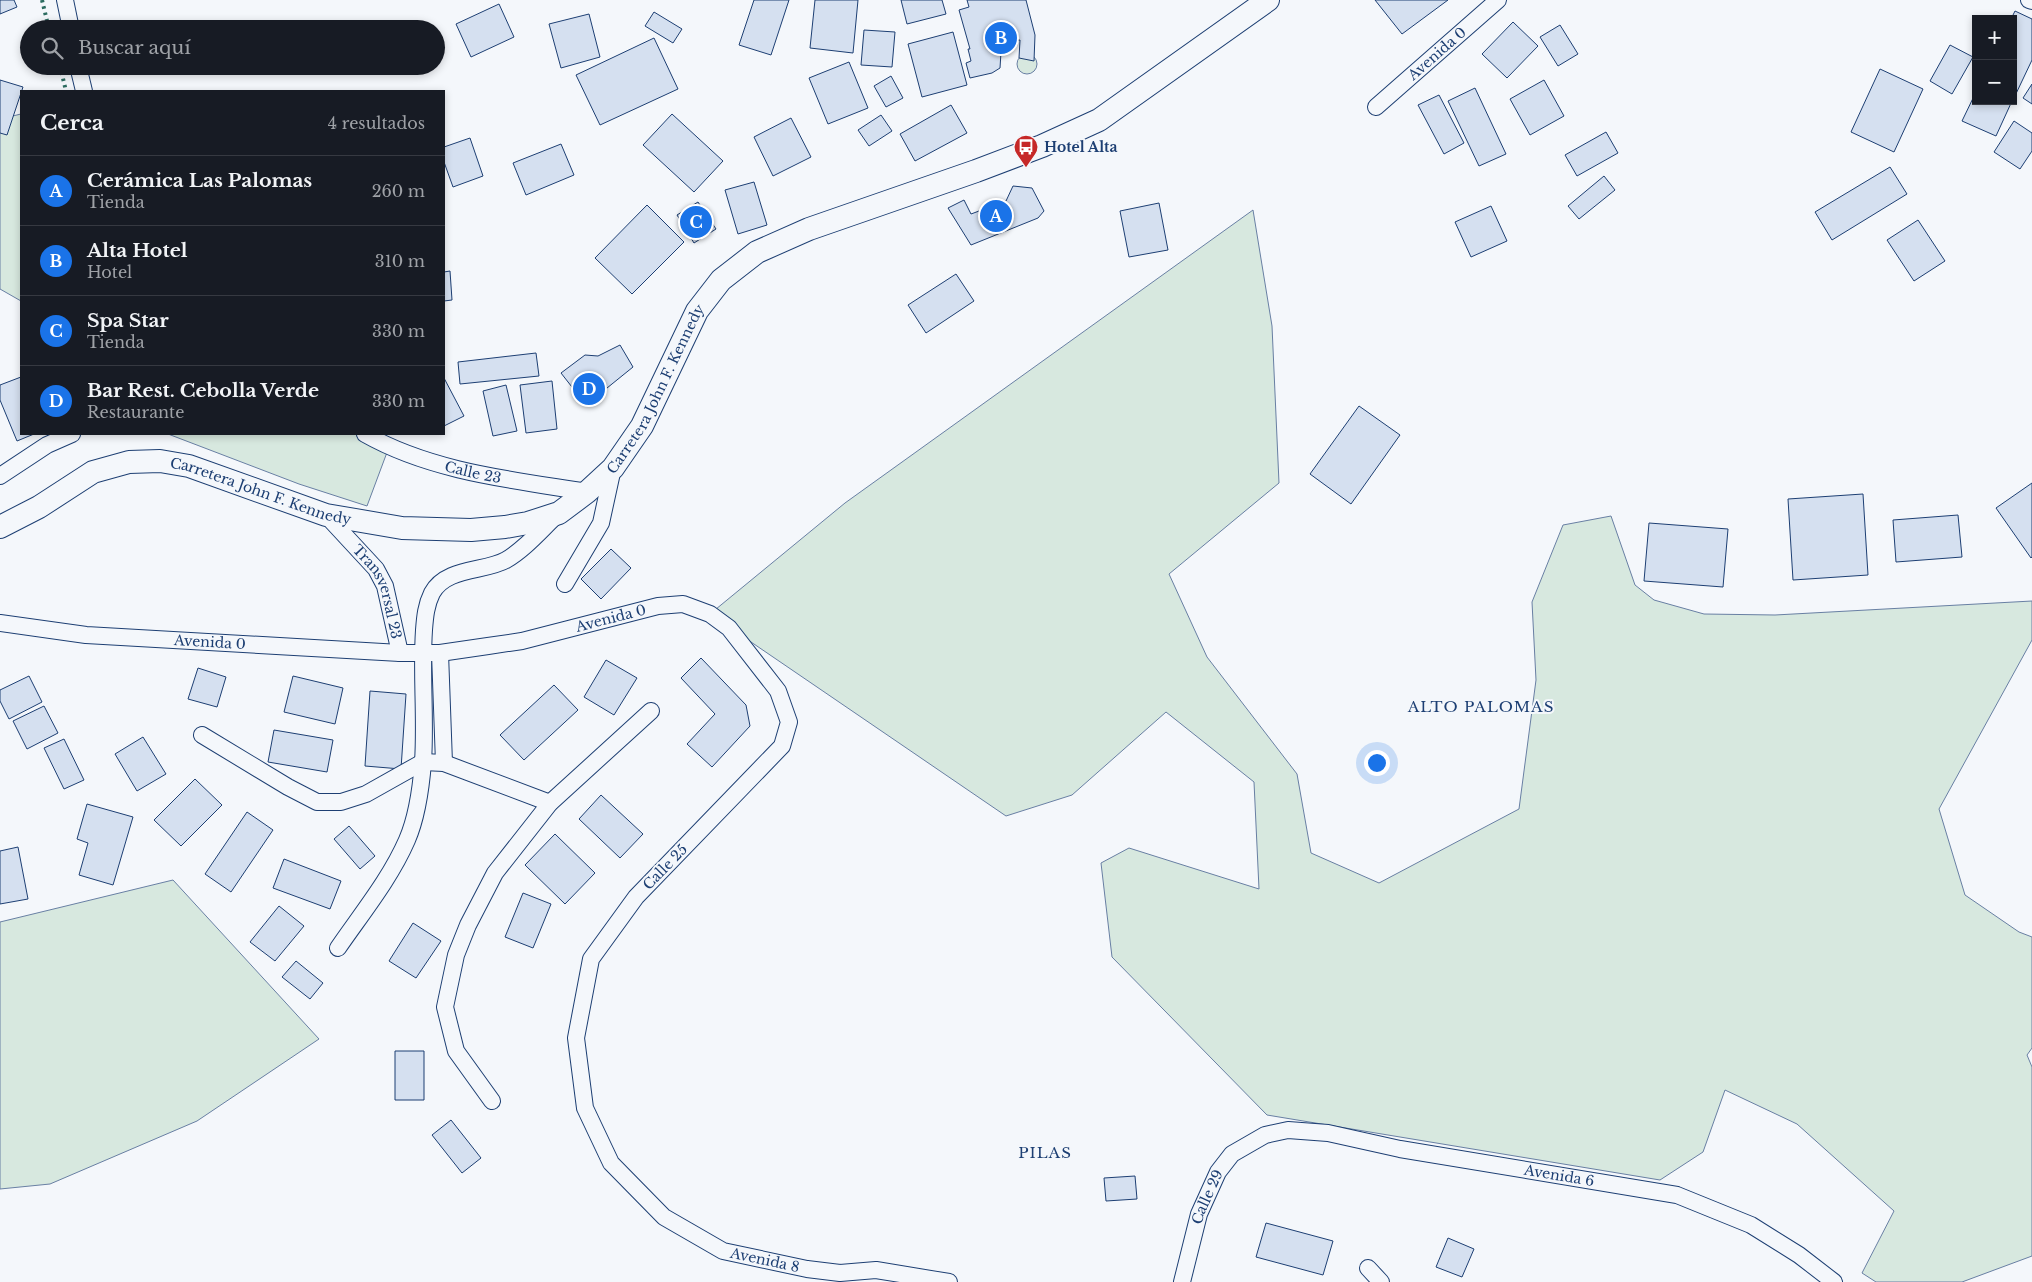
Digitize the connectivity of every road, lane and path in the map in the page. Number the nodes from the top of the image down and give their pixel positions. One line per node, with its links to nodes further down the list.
1 (66, 0): 4 (street)
2 (1268, 0): 10 (main road, Carretera John F. Kennedy)
3 (1498, 0): 7 (street, Avenida 0)
4 (69, 20)
5 (80, 75): 6 (street)
6 (84, 90)
7 (1376, 107)
8 (70, 435): 11 (street)
9 (367, 435): 12 (street, Calle 23)
10 (613, 468): 12 (main road, Carretera John F. Kennedy); 16 (street)
11 (0, 476)
12 (587, 492): 13 (main road, Carretera John F. Kennedy)
13 (559, 513): 14 (main road, Carretera John F. Kennedy); 20 (street)
14 (326, 514): 15 (main road, Carretera John F. Kennedy); 19 (street, Transversal 23)
15 (0, 528)
16 (565, 584)
17 (710, 614): 21 (street, Avenida 0); 30 (street, Calle 25)
18 (0, 623): 19 (street, Avenida 0)
19 (400, 653): 20 (street, Avenida 0)
20 (422, 653): 21 (street, Avenida 0); 24 (street)
21 (440, 653): 25 (street)
22 (651, 711): 26 (street)
23 (202, 735): 24 (street)
24 (423, 762): 25 (street); 27 (street)
25 (444, 763): 26 (street)
26 (550, 803): 28 (street)
27 (338, 948)
28 (492, 1101)
29 (1265, 1135): 33 (street, Calle 29); 35 (street, Avenida 6)
30 (611, 1164): 32 (street, Avenida 8)
31 (1368, 1268): 34 (street)
32 (949, 1282)
33 (1182, 1282)
34 (1381, 1282)
35 (1834, 1282)

